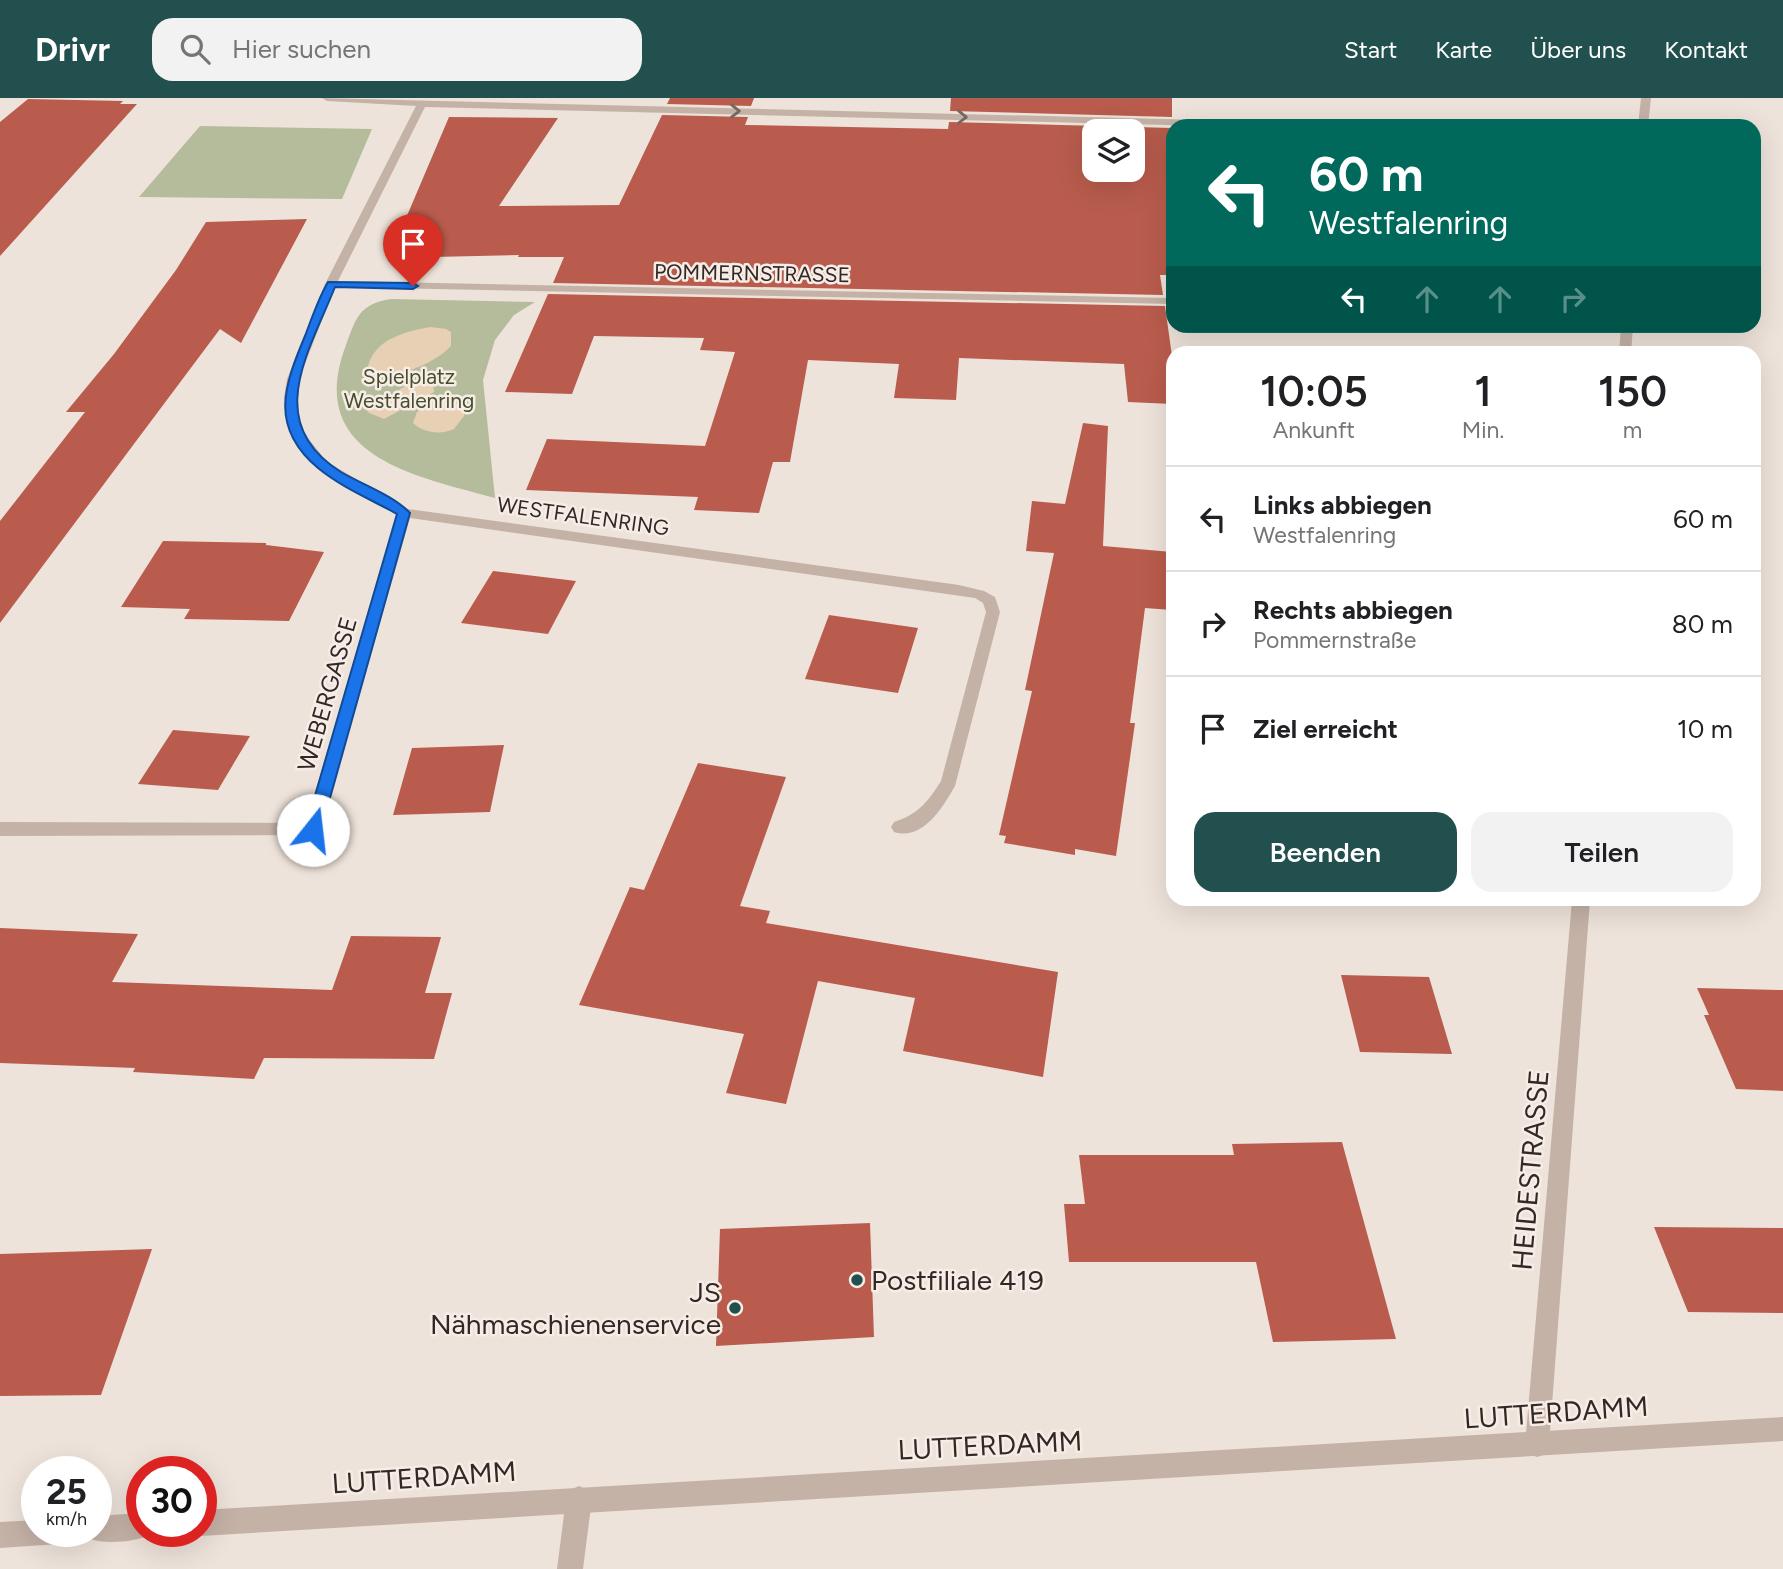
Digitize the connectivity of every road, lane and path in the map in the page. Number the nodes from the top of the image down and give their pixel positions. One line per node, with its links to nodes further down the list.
1 (327, 98): 3 (street)
2 (1646, 98): 5 (street)
3 (404, 100): 4 (street)
4 (422, 104): 6 (street, one-way to 6); 7 (street, WESTFALENRING)
5 (1644, 119)
6 (1166, 122)
7 (331, 284): 8 (street, POMMERNSTRASSE); 9 (street, WESTFALENRING)
8 (1166, 301)
9 (404, 513): 10 (street, WESTFALENRING); 11 (street, WEBERGASSE)
10 (900, 828)
11 (0, 829)
12 (1581, 906): 14 (street, HEIDESTRASSE)
13 (1783, 1429): 14 (street, LUTTERDAMM)
14 (1537, 1445): 15 (street, LUTTERDAMM)
15 (579, 1499): 16 (street, LUTTERDAMM); 19 (street)
16 (217, 1521)
17 (21, 1534): 18 (street)
18 (0, 1535)
19 (570, 1569)

